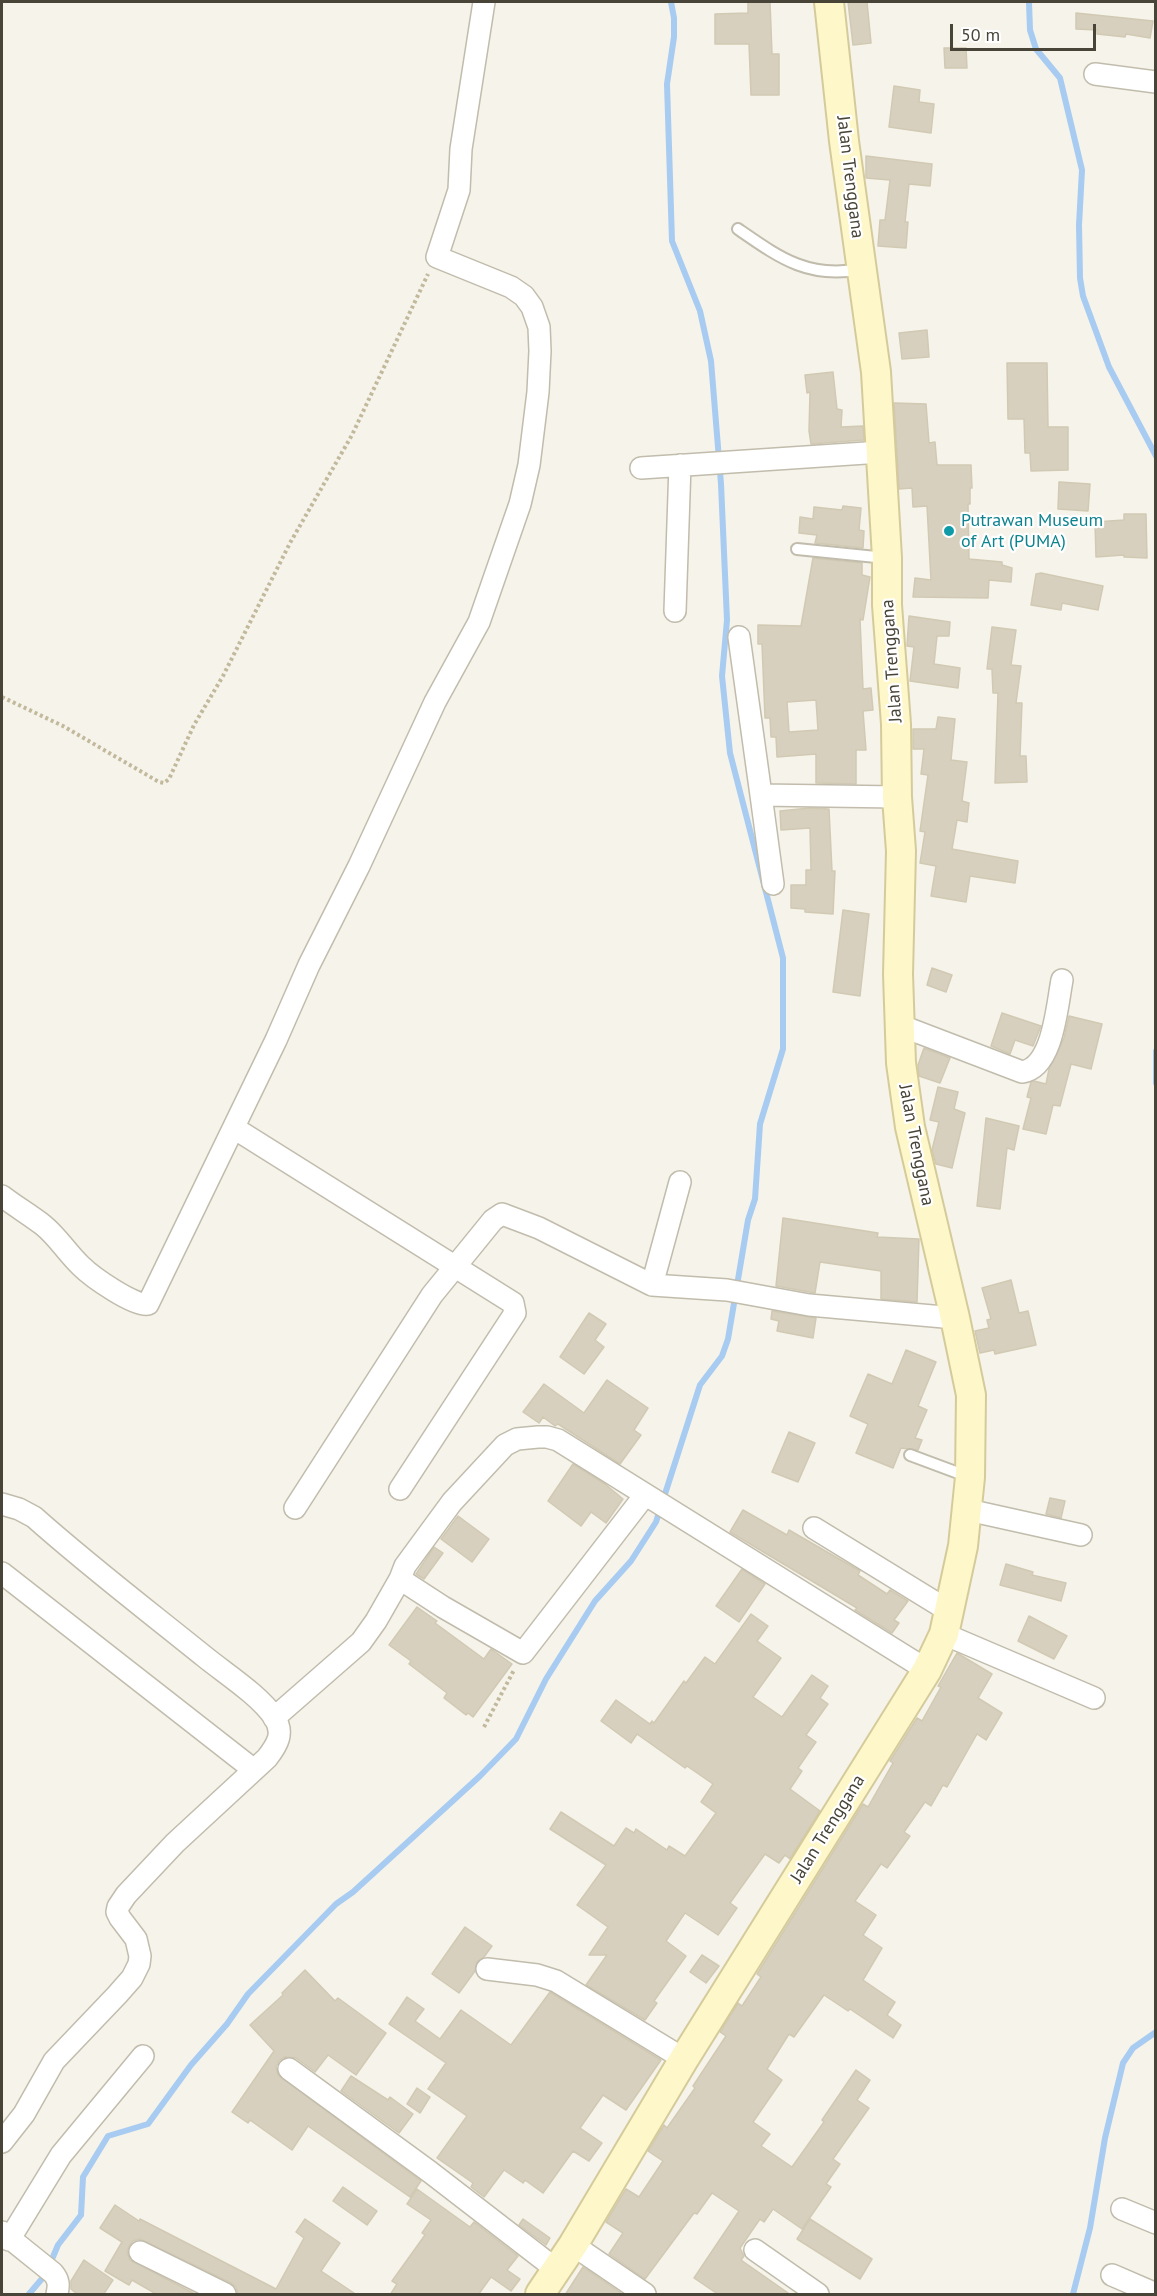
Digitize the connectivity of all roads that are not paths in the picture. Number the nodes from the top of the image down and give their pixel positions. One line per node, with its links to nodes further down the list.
1 (484, 2): 19 (street)
2 (829, 2): 6 (main road, Jalan Trenggana)
3 (1095, 74): 4 (street)
4 (1155, 82)
5 (738, 229): 6 (lane)
6 (864, 281): 7 (main road, Jalan Trenggana)
7 (881, 452): 8 (street); 11 (main road, Jalan Trenggana)
8 (680, 465): 9 (street); 12 (street)
9 (641, 468)
10 (797, 549): 11 (lane)
11 (887, 558): 15 (main road, Jalan Trenggana)
12 (675, 611)
13 (739, 637): 14 (street)
14 (761, 795): 15 (street); 16 (street)
15 (897, 797): 18 (main road, Jalan Trenggana)
16 (773, 884)
17 (1062, 980): 18 (street)
18 (899, 1025): 24 (main road, Jalan Trenggana)
19 (234, 1128): 21 (street); 22 (street)
20 (680, 1182): 23 (street)
21 (2, 1196)
22 (455, 1267): 23 (street); 27 (street); 30 (street)
23 (652, 1285): 24 (street)
24 (955, 1318): 26 (main road, Jalan Trenggana)
25 (910, 1455): 26 (lane)
26 (970, 1477): 31 (main road, Jalan Trenggana)
27 (400, 1489)
28 (645, 1495): 35 (street); 35 (street); 37 (street)
29 (2, 1504): 39 (street)
30 (295, 1508)
31 (968, 1510): 33 (street); 36 (main road, Jalan Trenggana)
32 (814, 1528): 36 (street)
33 (1081, 1535)
34 (2, 1573): 40 (street)
35 (400, 1579): 39 (street)
36 (946, 1623): 37 (main road, Jalan Trenggana); 38 (street)
37 (927, 1670): 43 (main road, Jalan Trenggana)
38 (1094, 1698)
39 (274, 1718): 40 (street)
40 (254, 1770): 45 (street)
41 (487, 1969): 43 (street)
42 (143, 2056): 48 (street)
43 (684, 2059): 49 (main road, Jalan Trenggana)
44 (289, 2069): 52 (street)
45 (2, 2142)
46 (1122, 2208): 47 (street)
47 (1155, 2223)
48 (5, 2236): 55 (street)
49 (573, 2245): 52 (main road, Jalan Trenggana); 58 (street)
50 (755, 2250): 59 (street)
51 (140, 2252): 56 (street)
52 (557, 2270): 57 (main road, Jalan Trenggana)
53 (1112, 2275): 54 (street)
54 (1155, 2294)
55 (57, 2295)
56 (225, 2295)
57 (540, 2295)
58 (645, 2295)
59 (818, 2295)

